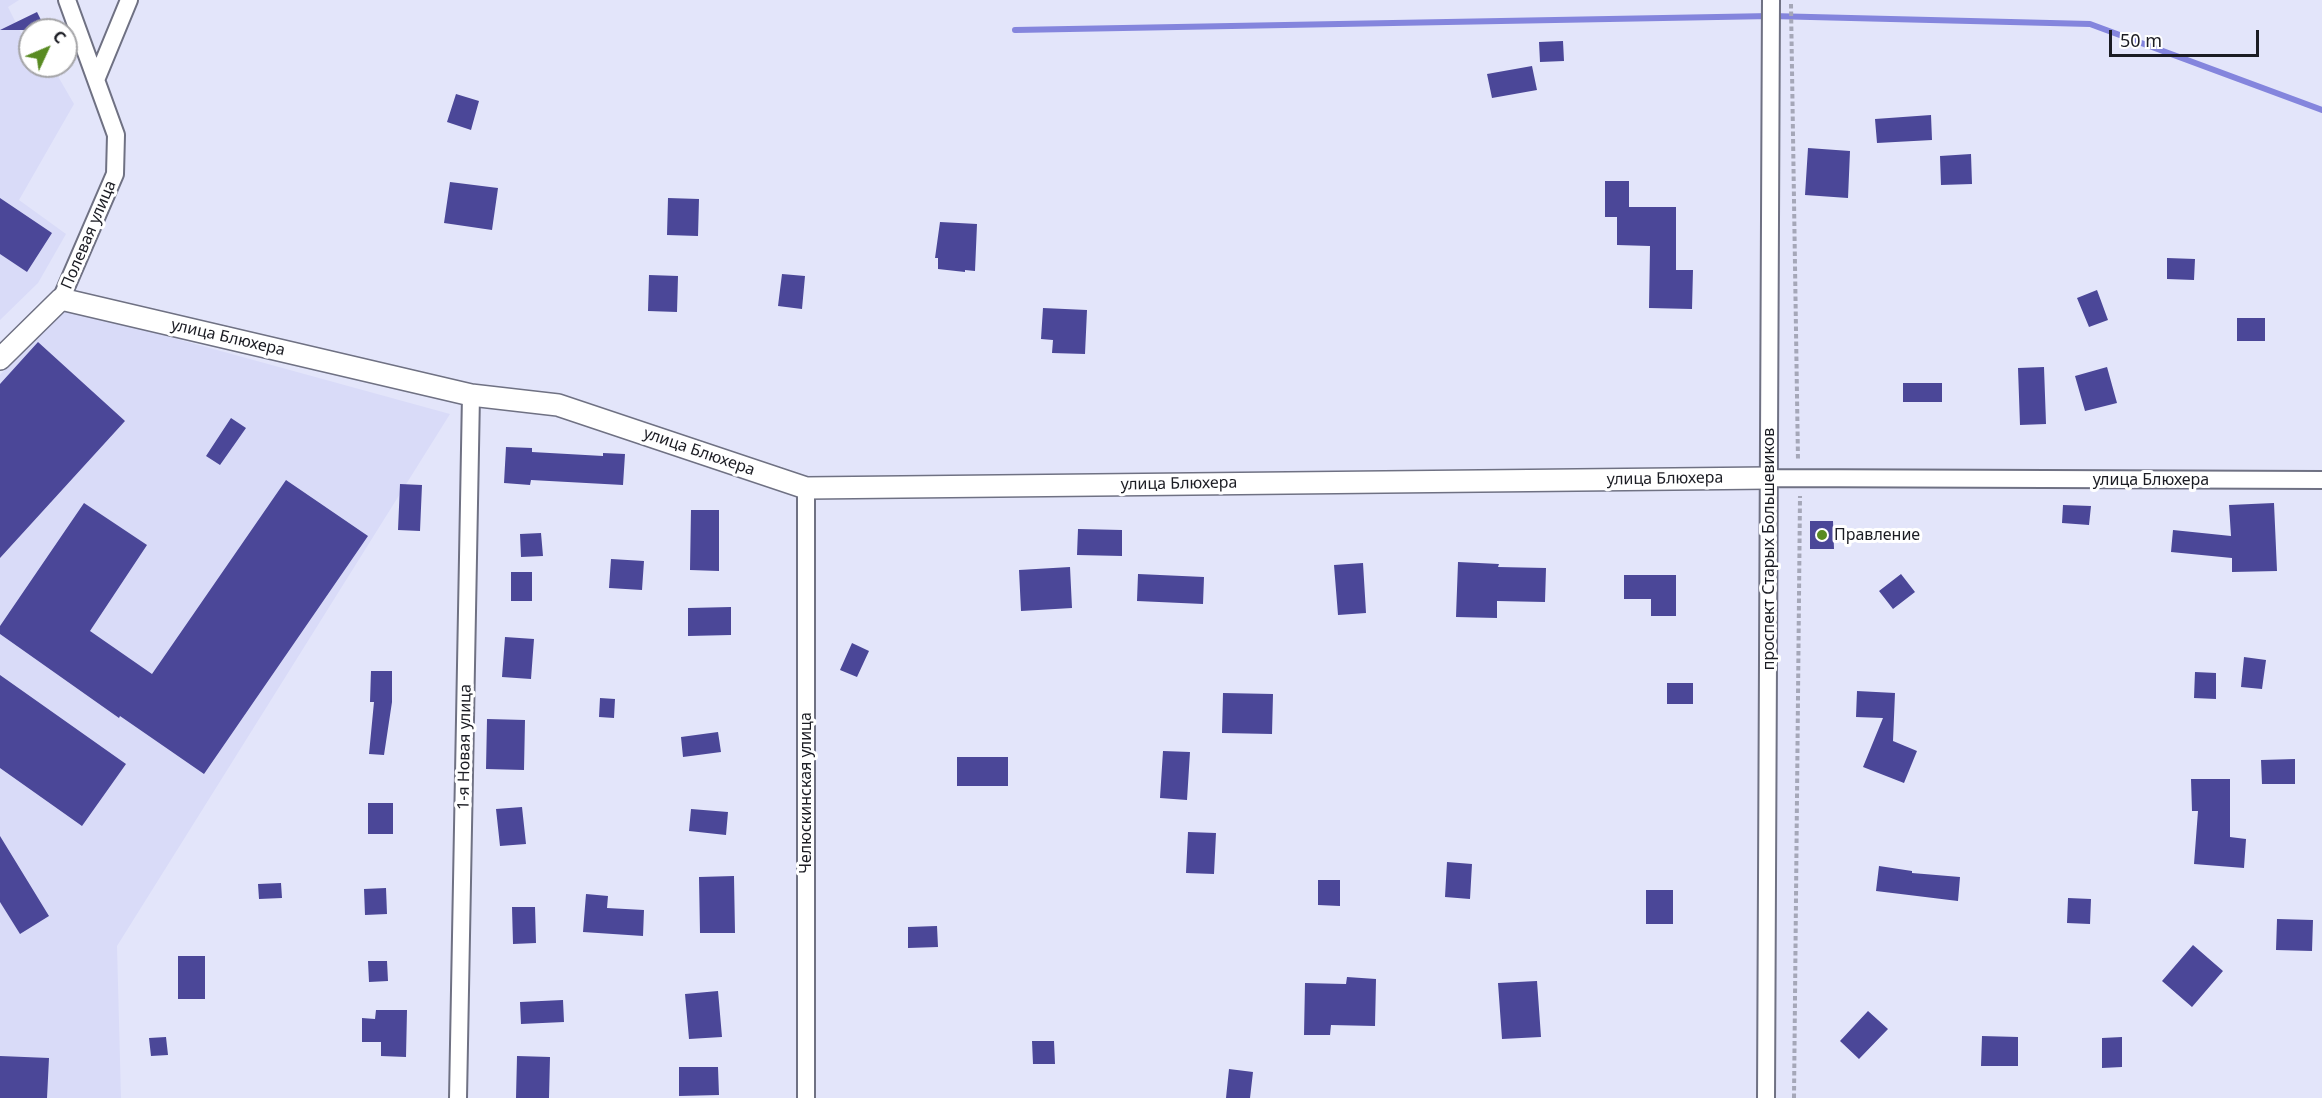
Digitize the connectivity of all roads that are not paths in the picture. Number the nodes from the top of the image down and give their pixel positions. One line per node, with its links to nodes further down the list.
1 (67, 0): 4 (street, Полевая улица)
2 (129, 0): 4 (street)
3 (1771, 10): 8 (street, проспект Старых Большевиков)
4 (96, 80): 5 (street, Полевая улица)
5 (62, 299): 6 (street); 7 (street, улица Блюхера)
6 (0, 359)
7 (471, 395): 10 (street, улица Блюхера); 11 (street, 1-я Новая улица)
8 (1770, 478): 9 (street, улица Блюхера); 10 (street, улица Блюхера); 13 (street, проспект Старых Большевиков)
9 (2322, 480)
10 (806, 488): 12 (street, Челюскинская улица)
11 (458, 1098)
12 (806, 1098)
13 (1766, 1098)

